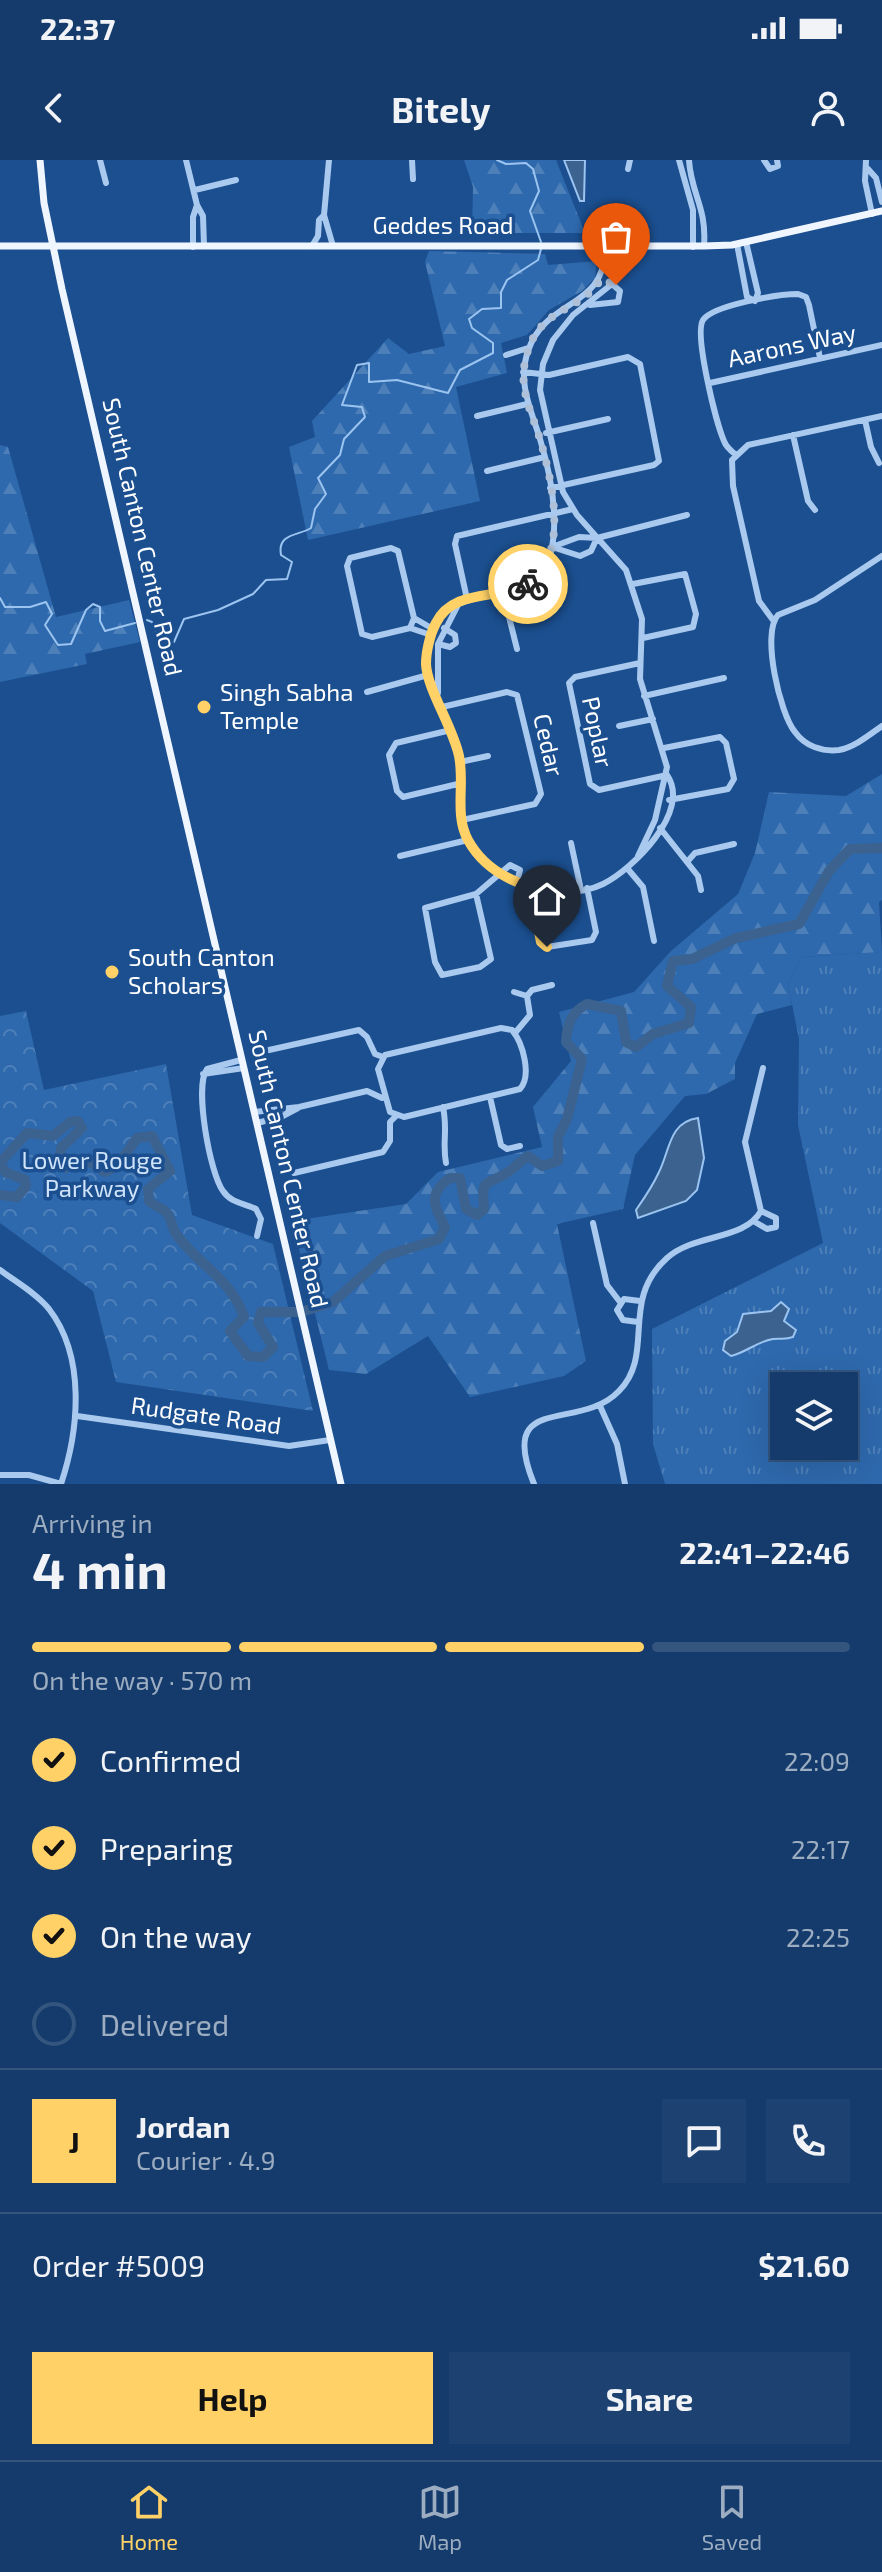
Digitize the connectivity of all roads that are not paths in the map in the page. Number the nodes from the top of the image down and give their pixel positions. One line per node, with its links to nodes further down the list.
1 (40, 160): 26 (main road, South Canton Center Road)
2 (100, 160): 16 (street)
3 (186, 160): 17 (street)
4 (329, 160): 22 (street)
5 (412, 160): 14 (street)
6 (630, 160): 12 (street)
7 (679, 160): 34 (street)
8 (689, 160): 30 (street)
9 (764, 160): 10 (street)
10 (777, 160)
11 (866, 160): 13 (street)
12 (628, 169)
13 (868, 169): 18 (street); 21 (street)
14 (413, 179)
15 (236, 180): 17 (street)
16 (106, 183)
17 (195, 190): 19 (street)
18 (882, 202)
19 (197, 205): 27 (street); 31 (street)
20 (882, 211): 21 (main road, Geddes Road)
21 (872, 214): 23 (main road, Geddes Road)
22 (324, 215): 28 (street); 29 (street)
23 (746, 242): 24 (main road, Geddes Road); 38 (street)
24 (737, 244): 30 (main road, Geddes Road); 38 (street)
25 (0, 246): 26 (main road, Geddes Road)
26 (53, 246): 31 (main road, Geddes Road); 122 (main road, South Canton Center Road)
27 (204, 246): 28 (main road, Geddes Road); 31 (main road, Geddes Road)
28 (312, 246): 29 (main road, Geddes Road)
29 (333, 246): 32 (main road, Geddes Road)
30 (704, 246): 34 (main road, Geddes Road)
31 (193, 247)
32 (605, 247): 33 (main road, Geddes Road); 35 (street)
33 (618, 247): 34 (main road, Geddes Road); 36 (street)
34 (693, 247)
35 (601, 279): 36 (street); 37 (street)
36 (612, 284): 39 (street); 39 (street)
37 (582, 298): 39 (street); 41 (street)
38 (755, 301): 43 (street); 46 (street)
39 (590, 305): 45 (street)
40 (882, 345): 43 (street, Aarons Way)
41 (528, 348): 42 (street); 44 (street)
42 (506, 355)
43 (820, 358): 46 (street, Aarons Way)
44 (523, 372): 45 (street); 47 (street)
45 (541, 374): 52 (street); 59 (street)
46 (710, 383): 55 (street)
47 (527, 404): 48 (street); 53 (street)
48 (477, 416)
49 (882, 416): 51 (street)
50 (608, 419): 52 (street)
51 (865, 420): 54 (street); 57 (street)
52 (549, 432): 53 (street); 59 (street)
53 (539, 434): 56 (street)
54 (793, 435): 55 (street); 62 (street)
55 (736, 455): 73 (street)
56 (545, 457): 58 (street); 60 (street)
57 (879, 463)
58 (487, 471)
59 (561, 486): 60 (street); 61 (street)
60 (550, 488): 64 (street)
61 (573, 509): 64 (street); 65 (street)
62 (815, 510)
63 (687, 515): 65 (street)
64 (552, 516): 66 (street); 70 (street)
65 (597, 538): 66 (street); 66 (street); 68 (street)
66 (552, 547): 69 (street)
67 (882, 556): 73 (street)
68 (633, 584): 77 (street); 77 (street)
69 (503, 593): 70 (street); 79 (street)
70 (467, 599): 71 (street)
71 (458, 605): 75 (street); 76 (street)
72 (414, 618): 74 (street); 74 (street); 75 (street)
73 (773, 620): 90 (street)
74 (410, 628): 75 (street)
75 (432, 632): 76 (street); 82 (street)
76 (443, 632): 78 (street); 78 (street)
77 (643, 638): 80 (street)
78 (438, 644): 81 (street)
79 (517, 649)
80 (640, 663): 86 (street); 95 (street, Poplar)
81 (436, 672): 82 (street); 85 (street)
82 (428, 675): 84 (street); 85 (street)
83 (724, 678): 86 (street)
84 (367, 692)
85 (438, 696): 87 (street)
86 (644, 696): 88 (street)
87 (442, 707): 91 (street); 99 (street, Cedar)
88 (653, 719): 89 (street); 92 (street)
89 (619, 726)
90 (882, 726)
91 (451, 730): 94 (street); 96 (street)
92 (664, 748): 95 (street); 98 (street)
93 (488, 756): 94 (street)
94 (460, 762): 96 (street)
95 (667, 775): 97 (street); 98 (street)
96 (462, 783): 99 (street)
97 (661, 799): 98 (street); 100 (street)
98 (671, 800): 101 (street)
99 (462, 820): 102 (street)
100 (653, 824): 101 (street); 106 (street)
101 (662, 828): 106 (street); 107 (street)
102 (468, 840): 105 (street); 109 (street)
103 (571, 843): 112 (street)
104 (734, 844): 107 (street)
105 (400, 856)
106 (638, 856): 108 (street)
107 (687, 862): 113 (street)
108 (627, 868): 112 (street); 115 (street)
109 (501, 873): 110 (street); 110 (street); 114 (street)
110 (517, 882): 111 (street)
111 (530, 887): 112 (street); 112 (street)
112 (584, 889)
113 (701, 890)
114 (476, 894): 114 (street)
115 (654, 941)
116 (552, 985): 118 (street)
117 (514, 992): 118 (street)
118 (527, 996): 119 (street)
119 (515, 1033): 121 (street); 126 (street)
120 (269, 1050): 121 (street)
121 (383, 1057): 124 (street)
122 (242, 1064): 130 (main road, South Canton Center Road); 139 (street)
123 (763, 1068): 136 (street)
124 (378, 1074): 125 (street); 127 (street)
125 (367, 1091): 127 (street); 128 (street)
126 (490, 1097): 129 (street); 133 (street)
127 (386, 1105): 131 (street)
128 (299, 1107): 130 (street); 132 (street)
129 (443, 1107): 131 (street); 134 (street)
130 (254, 1112): 132 (main road, South Canton Center Road)
131 (396, 1116): 135 (street)
132 (257, 1123): 146 (main road, South Canton Center Road)
133 (520, 1146)
134 (446, 1163)
135 (294, 1173)
136 (761, 1211): 137 (street); 137 (street)
137 (755, 1222): 141 (street)
138 (593, 1223): 142 (street)
139 (257, 1236)
140 (0, 1270): 145 (street)
141 (640, 1301): 142 (street); 143 (street)
142 (620, 1302): 143 (street)
143 (638, 1322): 144 (street)
144 (600, 1406): 150 (street); 151 (street)
145 (77, 1416): 146 (street, Rudgate Road); 148 (street)
146 (330, 1440): 149 (main road, South Canton Center Road)
147 (0, 1475): 148 (street)
148 (61, 1484)
149 (341, 1484)
150 (534, 1484)
151 (625, 1484)

